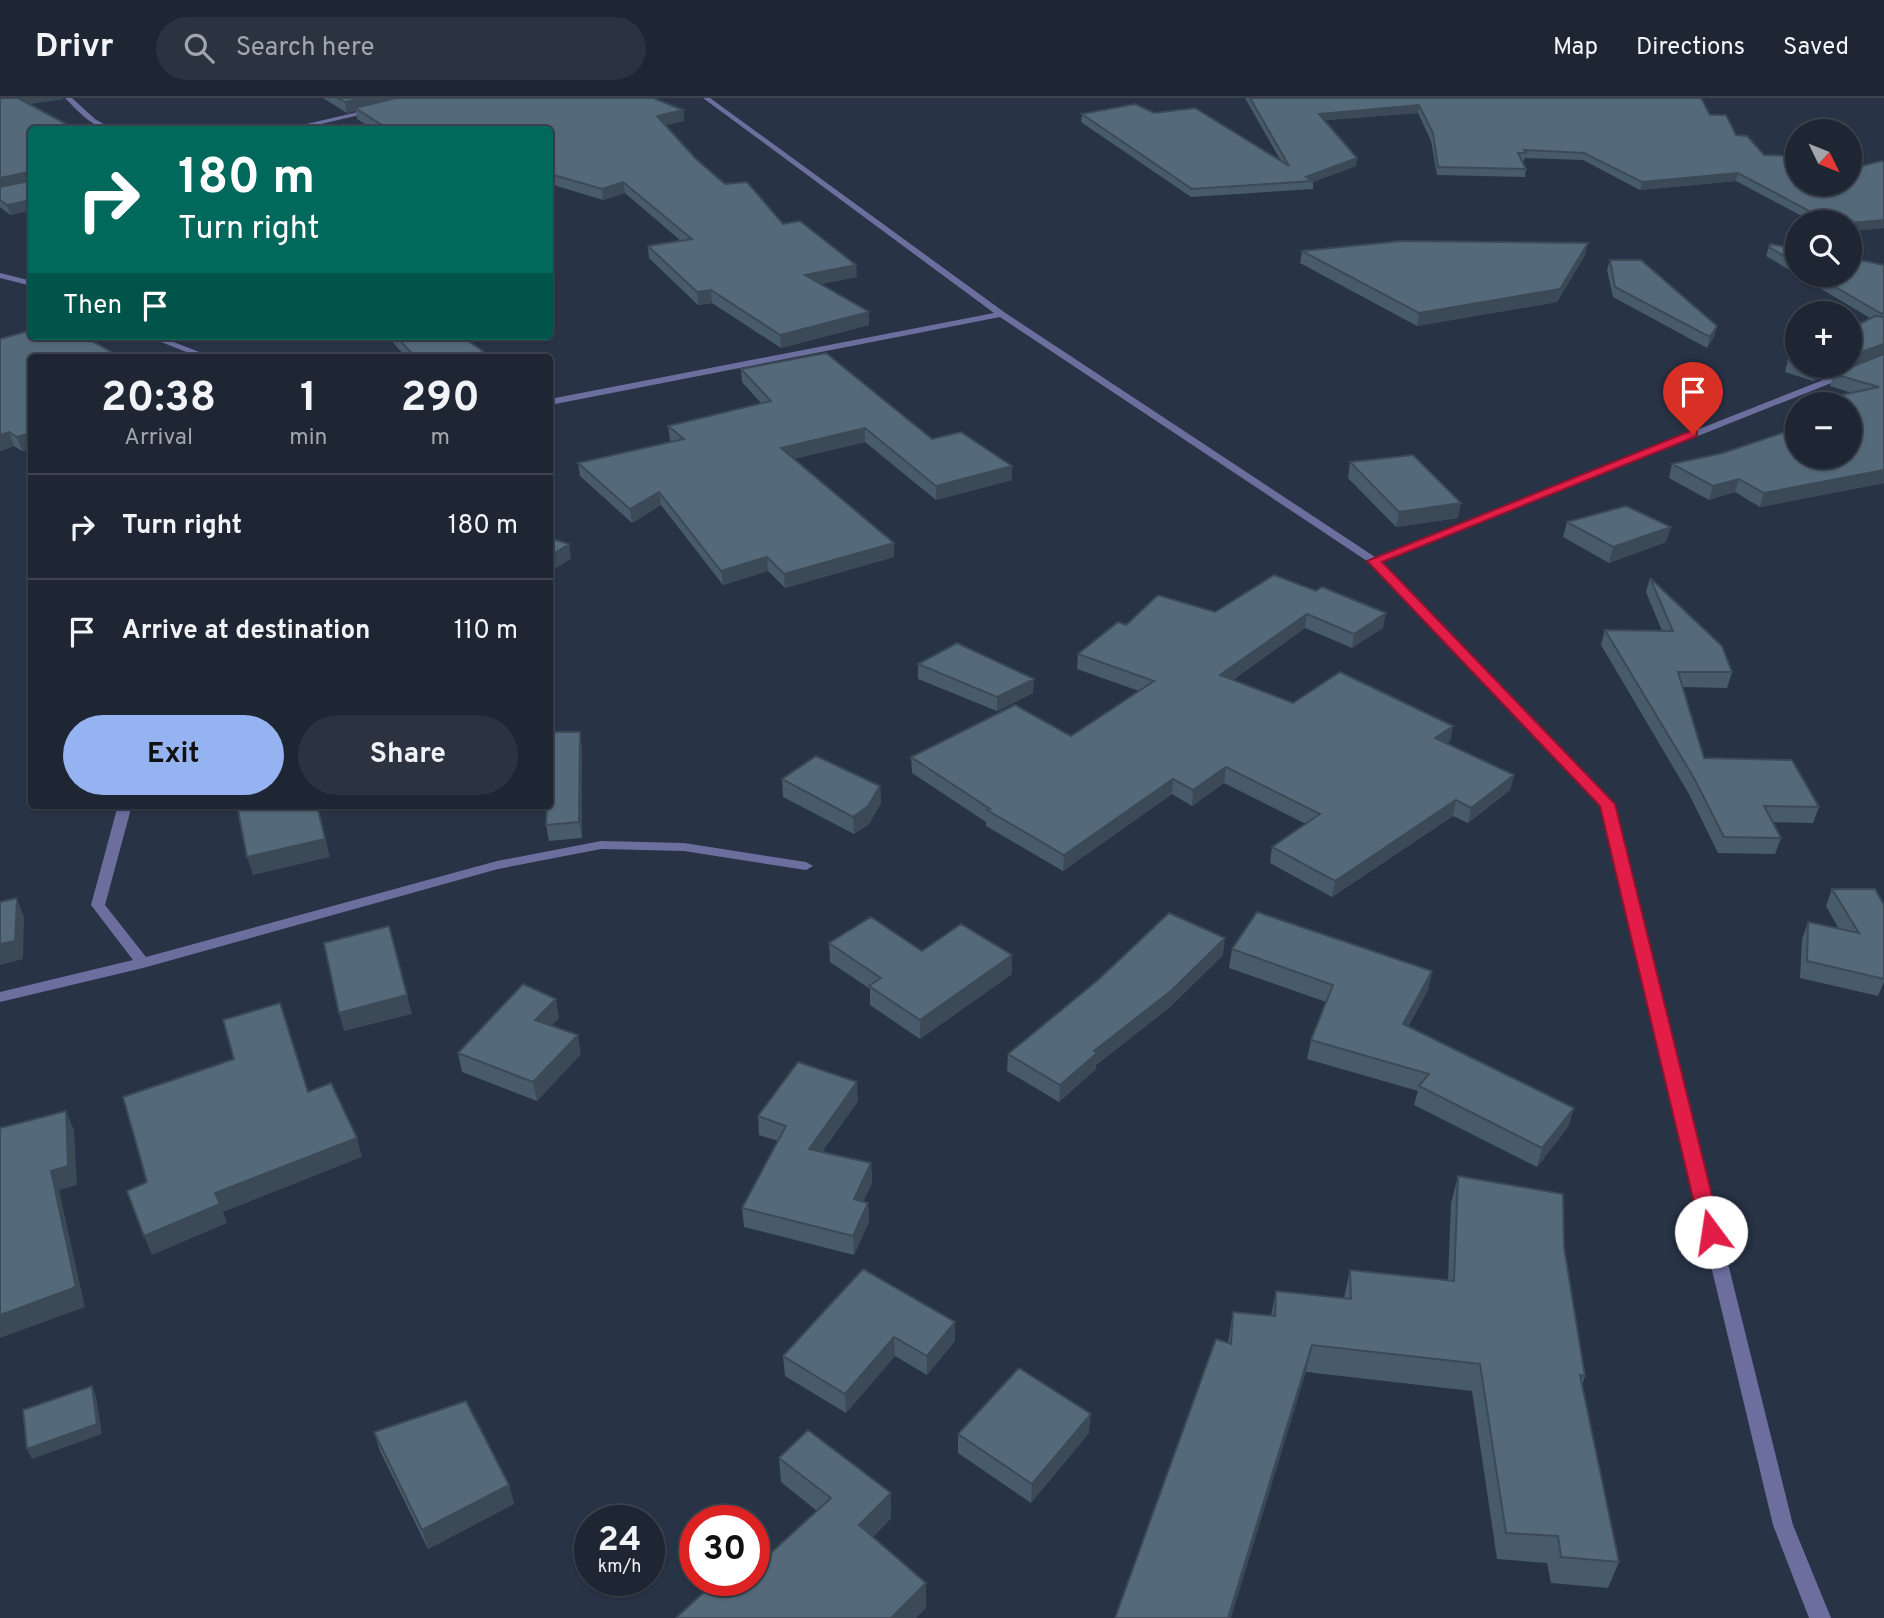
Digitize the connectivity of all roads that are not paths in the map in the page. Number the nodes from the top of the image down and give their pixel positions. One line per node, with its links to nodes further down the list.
1 (68, 98): 4 (street)
2 (706, 98): 8 (street)
3 (384, 108): 5 (street)
4 (104, 126)
5 (302, 126)
6 (0, 275): 7 (street)
7 (28, 283)
8 (1001, 314): 12 (street); 13 (street)
9 (161, 340): 10 (street)
10 (199, 354)
11 (1884, 359): 13 (street)
12 (553, 401)
13 (1374, 561): 18 (street)
14 (124, 809): 16 (street)
15 (806, 866): 16 (street)
16 (143, 963): 17 (street)
17 (0, 997)
18 (1820, 1618)

